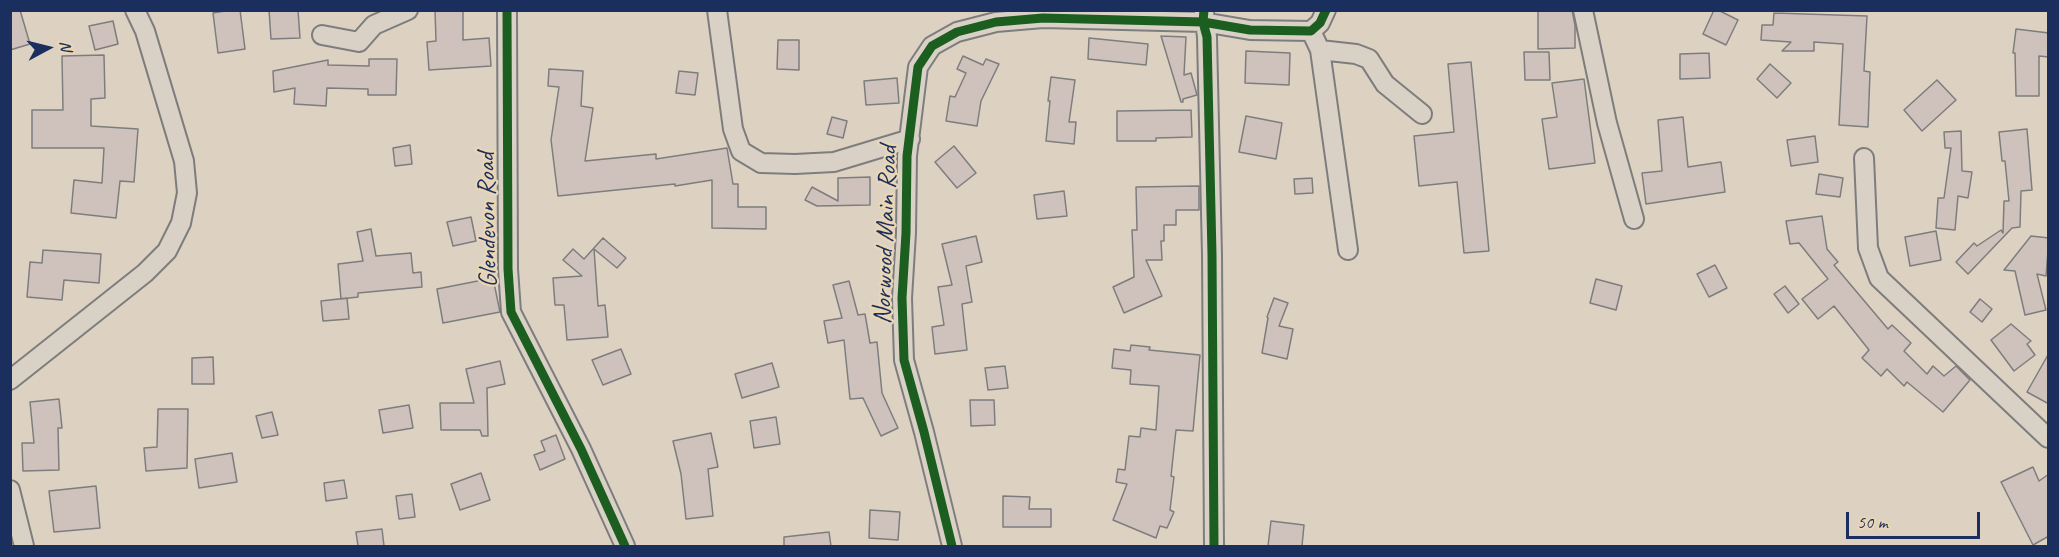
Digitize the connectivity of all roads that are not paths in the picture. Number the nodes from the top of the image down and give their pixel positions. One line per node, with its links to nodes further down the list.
1 (135, 10): 17 (street)
2 (408, 10): 10 (street)
3 (507, 10): 21 (street, Glendevon Road)
4 (717, 10): 13 (street)
5 (1326, 10): 9 (street)
6 (1583, 10): 15 (street)
7 (1043, 14): 8 (street, Norwood Main Road); 13 (street, Norwood Main Road)
8 (1203, 16): 9 (street, Norwood Main Road); 23 (street)
9 (1311, 31): 11 (street)
10 (322, 35)
11 (1320, 50): 12 (street); 16 (street)
12 (1422, 114)
13 (910, 139): 22 (street, Norwood Main Road)
14 (1864, 158): 18 (street)
15 (1634, 219)
16 (1348, 250)
17 (10, 380)
18 (2049, 438)
19 (10, 490): 20 (street)
20 (24, 546)
21 (625, 546)
22 (952, 546)
23 (1214, 546)

